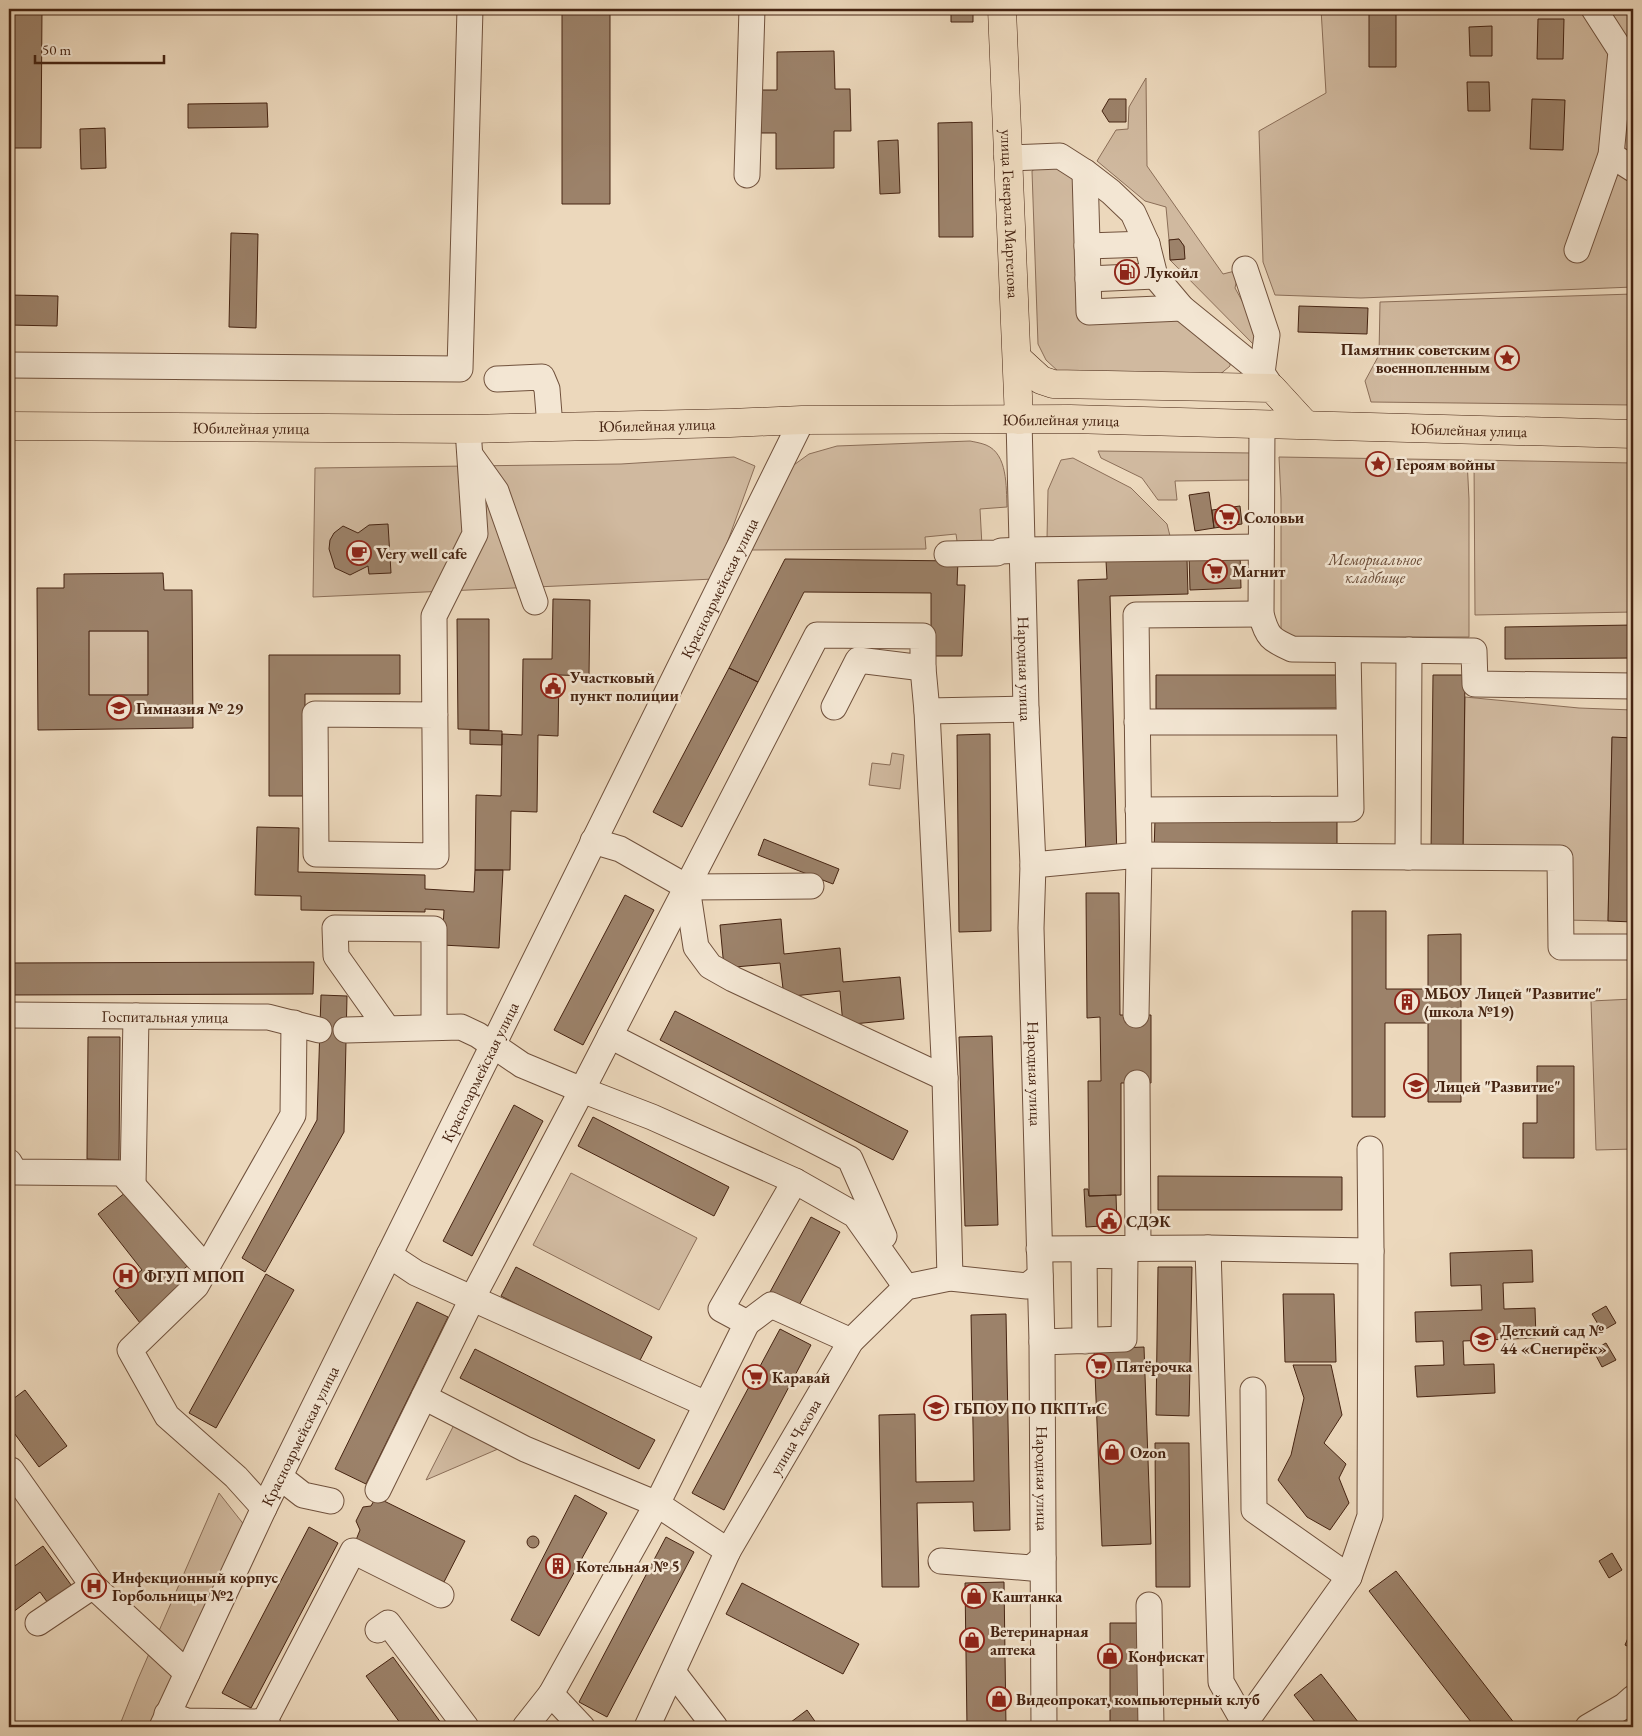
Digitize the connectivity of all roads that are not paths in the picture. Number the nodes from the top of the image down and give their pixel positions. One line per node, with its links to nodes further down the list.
1 (470, 9): 18 (street)
2 (752, 9): 9 (street)
3 (1002, 9): 6 (main road, улица Генерала Маргелова)
4 (1594, 9): 5 (street)
5 (1611, 155): 7 (street); 12 (street)
6 (1007, 158): 8 (street); 17 (main road, улица Генерала Маргелова)
7 (1633, 169)
8 (1085, 172): 10 (street); 11 (street)
9 (747, 175)
10 (1147, 244): 11 (street); 14 (street)
11 (1087, 246): 15 (street)
12 (1577, 250)
13 (1245, 269): 20 (street)
14 (1154, 276): 15 (street); 16 (street)
15 (1088, 279): 16 (street)
16 (1182, 308): 20 (street)
17 (1017, 358): 20 (main road); 22 (main road, улица Генерала Маргелова)
18 (9, 365)
19 (497, 379): 26 (street)
20 (1267, 380): 24 (main road)
21 (802, 420): 22 (main road, Юбилейная улица); 26 (main road, Юбилейная улица); 46 (street, Красноармейская улица)
22 (1019, 420): 23 (main road, Юбилейная улица); 31 (street, Народная улица)
23 (1262, 424): 24 (main road, Юбилейная улица); 30 (street)
24 (1304, 424): 28 (main road, Юбилейная улица)
25 (9, 426): 27 (main road, Юбилейная улица)
26 (550, 427): 27 (main road, Юбилейная улица)
27 (468, 429): 29 (street)
28 (1633, 434)
29 (471, 456): 33 (street); 42 (street)
30 (1261, 547): 31 (street); 34 (street)
31 (1022, 550): 32 (street); 40 (street, Народная улица)
32 (947, 554)
33 (534, 602)
34 (1262, 614): 35 (street); 43 (street)
35 (1348, 650): 36 (street); 44 (street)
36 (1408, 650): 38 (street); 48 (street)
37 (923, 668): 39 (street); 41 (street); 51 (street)
38 (1633, 686)
39 (834, 707)
40 (1026, 709): 41 (street); 49 (street, Народная улица)
41 (926, 711): 63 (street)
42 (435, 715): 42 (street)
43 (1137, 722): 44 (street); 45 (street)
44 (1349, 722): 45 (street)
45 (1138, 810): 47 (street)
46 (593, 841): 51 (street); 62 (street, Красноармейская улица)
47 (1138, 855): 48 (street); 49 (street); 54 (street)
48 (1408, 857): 52 (street)
49 (1033, 865): 72 (street, Народная улица)
50 (812, 886): 51 (street)
51 (687, 887): 61 (street); 63 (street)
52 (1633, 947)
53 (9, 1015): 55 (street, Госпитальная улица)
54 (1136, 1015)
55 (136, 1016): 56 (street, Госпитальная улица); 69 (street)
56 (294, 1023): 59 (street, Госпитальная улица); 75 (street)
57 (434, 1027): 58 (street); 58 (street); 62 (street)
58 (387, 1028): 60 (street)
59 (319, 1030)
60 (346, 1030)
61 (610, 1036): 65 (street); 78 (street)
62 (492, 1046): 65 (street); 74 (street, Красноармейская улица)
63 (946, 1078): 77 (street)
64 (1137, 1083): 70 (street)
65 (582, 1090): 68 (street); 79 (street)
66 (1370, 1149): 73 (street)
67 (9, 1162): 69 (street)
68 (795, 1181): 78 (street); 80 (street)
69 (133, 1186): 75 (street)
70 (1138, 1248): 71 (street); 72 (street)
71 (1208, 1248): 73 (street); 108 (street)
72 (1040, 1249): 76 (street, Народная улица)
73 (1372, 1251): 96 (street)
74 (389, 1255): 79 (street); 88 (street, Красноармейская улица)
75 (206, 1268): 92 (street)
76 (1040, 1276): 77 (street); 83 (street, Народная улица)
77 (950, 1278): 78 (street)
78 (906, 1287): 82 (street, улица Чехова)
79 (472, 1297): 85 (street); 86 (street)
80 (748, 1323): 82 (street); 86 (street)
81 (1085, 1340): 83 (street)
82 (851, 1341): 93 (street, улица Чехова)
83 (1042, 1342): 94 (street, Народная улица)
84 (1253, 1390): 96 (street)
85 (424, 1398): 89 (street); 91 (street)
86 (706, 1404): 91 (street)
87 (10, 1470): 97 (street)
88 (280, 1477): 90 (street); 92 (street, Красноармейская улица)
89 (378, 1490)
90 (331, 1501)
91 (656, 1504): 93 (street); 104 (street)
92 (264, 1508): 103 (street, Красноармейская улица)
93 (728, 1551): 102 (street, улица Чехова)
94 (1043, 1558): 95 (street); 114 (street, Народная улица)
95 (941, 1561)
96 (1349, 1577): 108 (street)
97 (93, 1586): 100 (street); 103 (street)
98 (441, 1594): 107 (street)
99 (1149, 1605): 115 (street)
100 (38, 1623)
101 (378, 1630): 109 (street)
102 (673, 1672): 112 (street, улица Чехова); 113 (street)
103 (187, 1673): 106 (street, Красноармейская улица)
104 (551, 1694): 110 (street); 111 (street)
105 (1633, 1698): 116 (street)
106 (164, 1721): 107 (street)
107 (267, 1724)
108 (1244, 1726)
109 (466, 1727)
110 (525, 1727)
111 (582, 1727)
112 (647, 1727)
113 (715, 1727)
114 (1044, 1727)
115 (1151, 1727)
116 (1588, 1727)

